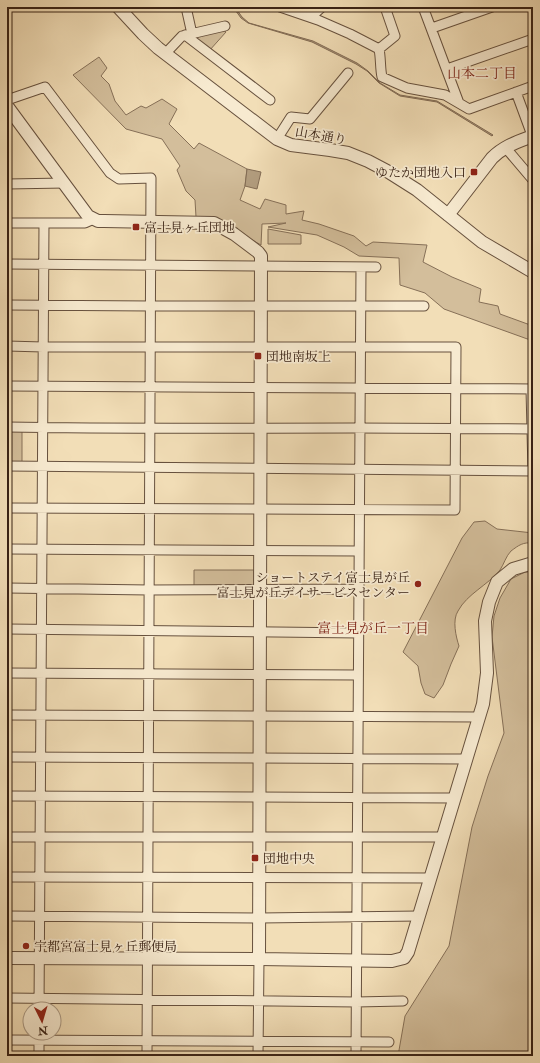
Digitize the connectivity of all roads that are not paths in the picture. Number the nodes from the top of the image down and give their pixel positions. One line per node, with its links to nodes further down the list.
1 (118, 7): 14 (street, 山本通り)
2 (186, 7): 11 (street)
3 (280, 7): 8 (street)
4 (322, 7): 8 (street)
5 (385, 7): 13 (street)
6 (423, 7): 10 (street)
7 (492, 7): 10 (street)
8 (311, 17): 13 (street)
9 (225, 26): 11 (street)
10 (432, 28): 15 (street)
11 (188, 34): 14 (street); 20 (street)
12 (533, 39): 15 (street)
13 (379, 49): 21 (street)
14 (165, 54): 24 (street, 山本通り)
15 (447, 69): 21 (street)
16 (348, 73): 24 (street)
17 (533, 86): 18 (street)
18 (516, 92): 21 (street); 23 (street)
19 (7, 100): 31 (street)
20 (270, 100)
21 (459, 103)
22 (7, 106): 28 (street)
23 (533, 137): 25 (street)
24 (277, 139): 29 (street, 山本通り)
25 (505, 147): 26 (street); 29 (street)
26 (533, 180)
27 (7, 184): 28 (street)
28 (65, 184): 30 (street)
29 (448, 215): 40 (street, 山本通り)
30 (94, 219): 31 (street); 33 (street)
31 (151, 222): 36 (street); 37 (street)
32 (7, 223): 33 (street)
33 (44, 223): 35 (street)
34 (7, 264): 35 (street)
35 (43, 264): 36 (street); 42 (street)
36 (151, 265): 37 (street); 43 (street)
37 (262, 266): 38 (street); 44 (street)
38 (361, 267): 39 (street); 45 (street)
39 (376, 267)
40 (533, 272)
41 (7, 305): 42 (street)
42 (43, 305): 43 (street); 48 (street)
43 (151, 306): 44 (street); 49 (street)
44 (262, 306): 45 (street); 50 (street)
45 (361, 306): 46 (street); 51 (street)
46 (424, 306)
47 (7, 346): 48 (street)
48 (43, 347): 49 (street); 53 (street)
49 (151, 347): 50 (street); 54 (street)
50 (262, 347): 51 (street); 55 (street)
51 (361, 347): 56 (street); 57 (street)
52 (7, 386): 53 (street)
53 (43, 386): 54 (street); 60 (street)
54 (150, 386): 55 (street); 63 (street)
55 (262, 387): 56 (street); 61 (street)
56 (360, 388): 57 (street); 62 (street)
57 (456, 388): 58 (street); 65 (street)
58 (532, 389): 64 (street)
59 (7, 427): 60 (street)
60 (42, 428): 63 (street); 67 (street)
61 (261, 428): 62 (street); 63 (street); 69 (street)
62 (360, 428): 65 (street); 70 (street)
63 (150, 429): 68 (street)
64 (532, 429): 65 (street); 72 (street)
65 (456, 430): 71 (street)
66 (7, 466): 67 (street)
67 (42, 466): 68 (street); 74 (street)
68 (150, 467): 69 (street); 75 (street)
69 (261, 468): 70 (street); 76 (street)
70 (360, 469): 71 (street); 77 (street)
71 (456, 470): 72 (street); 77 (street)
72 (533, 471)
73 (7, 508): 74 (street)
74 (42, 508): 75 (street); 79 (street)
75 (150, 508): 76 (street); 80 (street)
76 (261, 509): 77 (street); 81 (street)
77 (360, 510): 82 (street)
78 (7, 549): 79 (street)
79 (42, 550): 80 (street); 85 (street)
80 (150, 550): 81 (street); 87 (street)
81 (261, 550): 82 (street); 88 (street)
82 (359, 551): 86 (street)
83 (533, 563): 104 (street)
84 (7, 588): 85 (street)
85 (41, 589): 87 (street); 90 (street)
86 (359, 589): 88 (street); 93 (street)
87 (150, 590): 88 (street); 91 (street)
88 (261, 590): 92 (street)
89 (7, 629): 90 (street)
90 (41, 629): 91 (street); 95 (street)
91 (149, 631): 92 (street); 96 (street)
92 (260, 632): 93 (street); 97 (street)
93 (359, 633): 98 (street)
94 (7, 673): 95 (street)
95 (41, 673): 96 (street); 100 (street)
96 (149, 674): 97 (street); 101 (street)
97 (260, 674): 98 (street); 102 (street)
98 (358, 675): 103 (street)
99 (7, 715): 100 (street)
100 (41, 715): 101 (street); 108 (street)
101 (149, 716): 102 (street); 105 (street)
102 (260, 716): 103 (street); 107 (street)
103 (358, 716): 104 (street); 109 (street)
104 (479, 717): 110 (street)
105 (148, 756): 107 (street); 108 (street); 113 (street)
106 (7, 757): 108 (street)
107 (260, 757): 109 (street); 114 (street)
108 (40, 758): 112 (street)
109 (358, 758): 110 (street); 115 (street)
110 (466, 759): 116 (street)
111 (7, 796): 112 (street)
112 (40, 796): 113 (street); 117 (street)
113 (148, 797): 114 (street); 119 (street)
114 (260, 797): 115 (street); 120 (street)
115 (358, 798): 116 (street); 121 (street)
116 (454, 798): 122 (street)
117 (40, 836): 118 (street); 119 (street); 124 (street)
118 (7, 837)
119 (148, 837): 120 (street); 126 (street)
120 (260, 837): 121 (street); 125 (street)
121 (357, 837): 122 (street); 127 (street)
122 (443, 837): 128 (street)
123 (7, 877): 124 (street)
124 (40, 877): 126 (street); 130 (street)
125 (260, 877): 126 (street); 127 (street); 134 (street)
126 (148, 878): 131 (street)
127 (357, 878): 128 (street); 132 (street)
128 (431, 878): 133 (street)
129 (7, 916): 130 (street)
130 (40, 916): 131 (street); 136 (street)
131 (148, 916): 134 (street); 137 (street)
132 (357, 916): 133 (street); 134 (street); 139 (street)
133 (419, 916): 139 (street)
134 (260, 918): 138 (street)
135 (7, 958): 136 (street)
136 (39, 958): 137 (street); 141 (street)
137 (147, 958): 138 (street); 142 (street)
138 (259, 959): 139 (street); 143 (street)
139 (357, 960): 145 (street)
140 (7, 998): 141 (street)
141 (39, 998): 142 (street)
142 (147, 1000): 143 (street); 149 (street)
143 (259, 1001): 145 (street); 151 (street)
144 (402, 1001): 145 (street)
145 (356, 1002): 152 (street)
146 (62, 1037): 149 (street)
147 (22, 1038): 148 (street)
148 (7, 1040)
149 (147, 1040): 151 (street); 155 (street)
150 (39, 1041): 154 (street)
151 (259, 1041): 152 (street); 156 (street)
152 (356, 1042): 153 (street); 157 (street)
153 (389, 1042)
154 (39, 1056)
155 (147, 1056)
156 (258, 1056)
157 (356, 1056)

